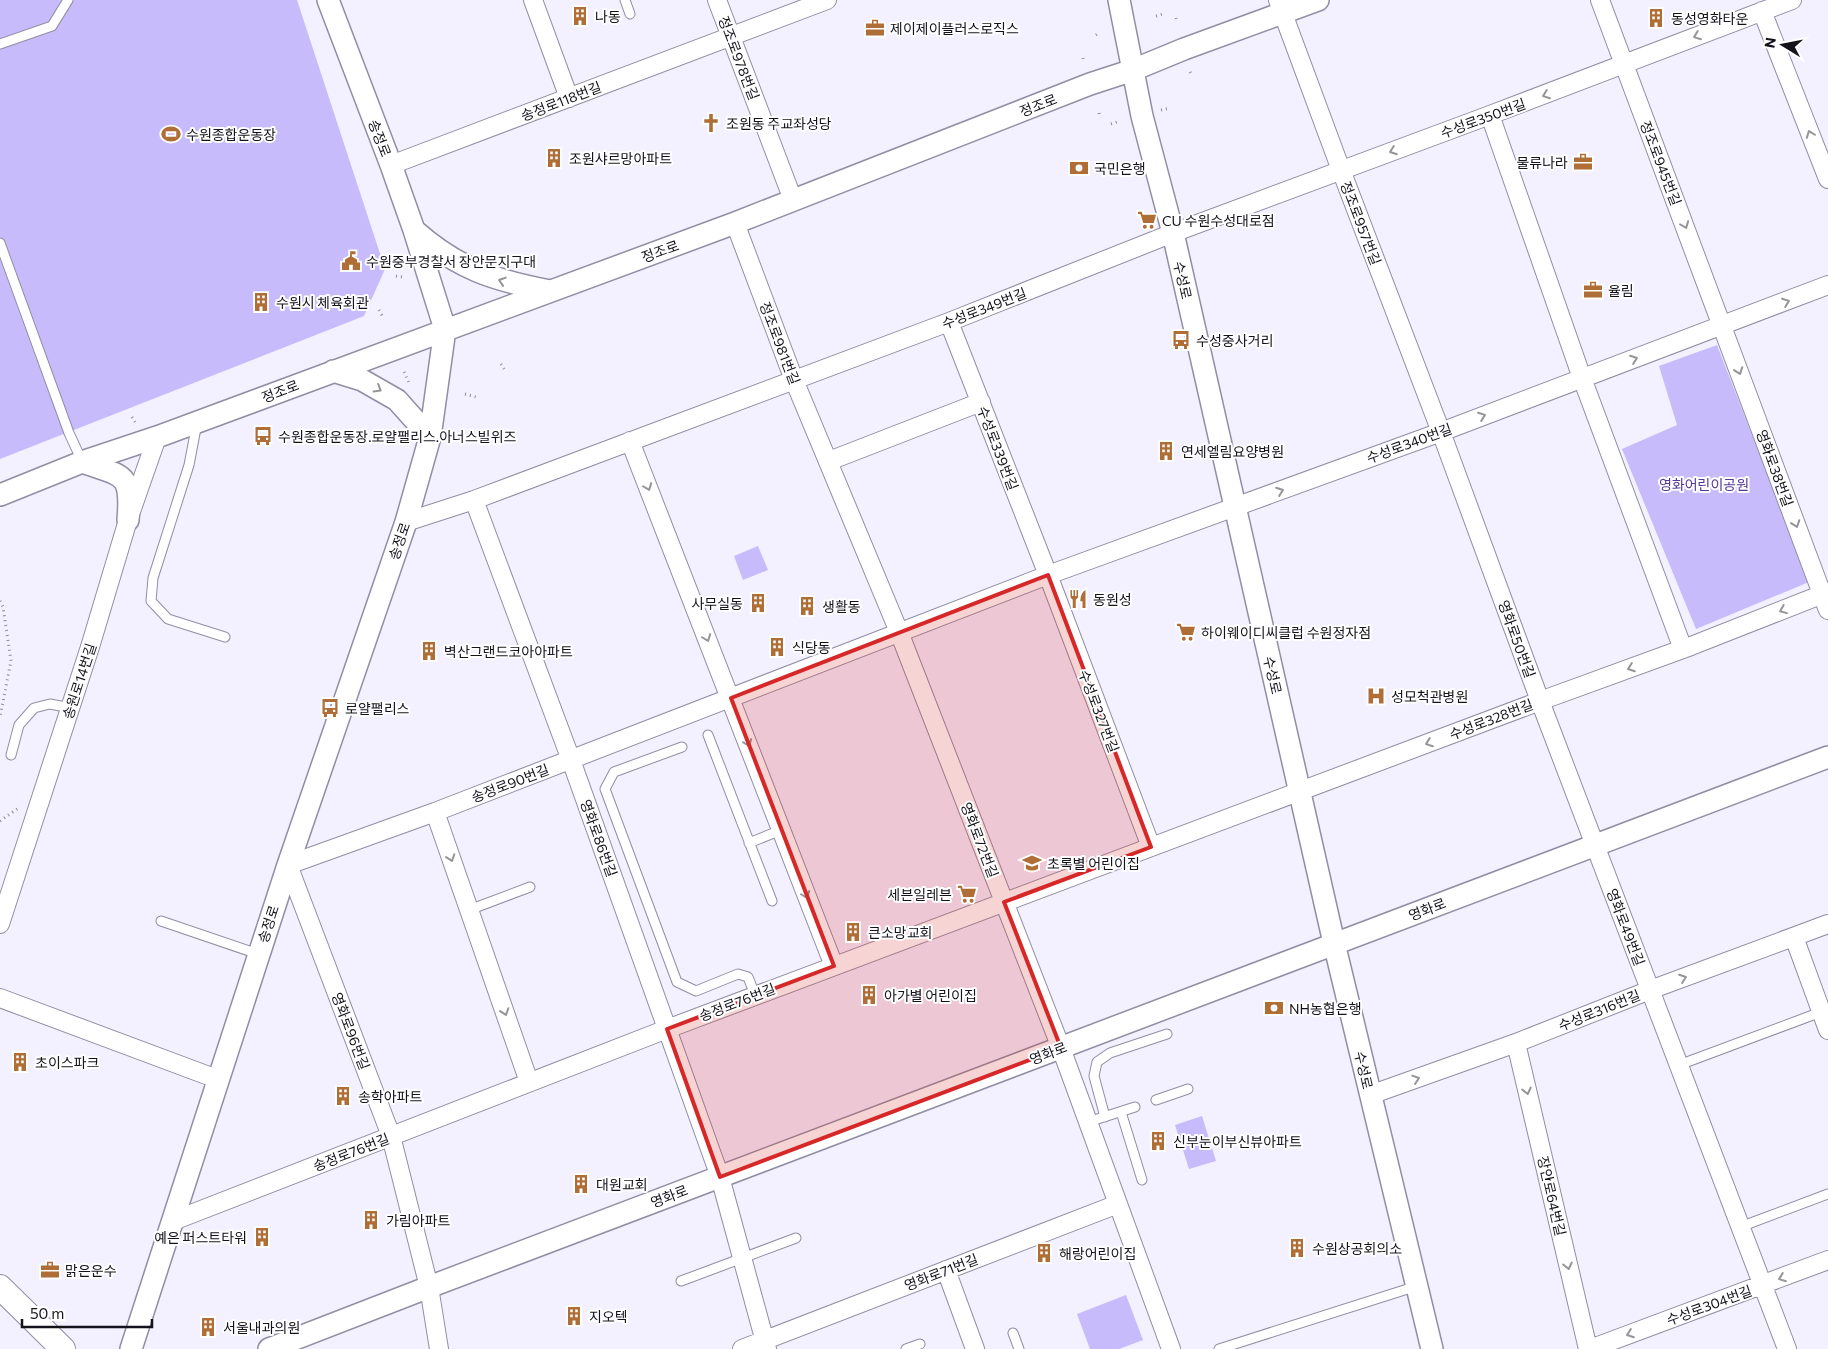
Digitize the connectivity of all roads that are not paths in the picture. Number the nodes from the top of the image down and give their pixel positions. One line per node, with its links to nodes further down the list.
1 (68, 0): 15 (lane)
2 (328, 0): 20 (street, 송정로)
3 (533, 0): 18 (street)
4 (625, 0): 13 (lane)
5 (717, 0): 14 (street, 정조로978번길)
6 (827, 0): 14 (street, 송정로118번길)
7 (1119, 0): 17 (street, 수성로)
8 (1318, 0): 11 (street, 정조로)
9 (1600, 0): 16 (street, 정조로945번길)
10 (1792, 0): 12 (street, 수성로350번길)
11 (1281, 7): 17 (street, 정조로); 21 (street, 정조로957번길)
12 (1762, 11): 16 (street, 수성로350번길, one-way to 16); 22 (street, one-way to 12)
13 (630, 14)
14 (731, 36): 18 (street, 송정로118번길); 23 (street, 정조로978번길)
15 (0, 44)
16 (1625, 65): 19 (street, 수성로350번길, one-way to 19); 31 (street, 정조로945번길, one-way to 31)
17 (1133, 70): 23 (street, 정조로); 26 (street, 수성로)
18 (570, 98): 20 (street, 송정로118번길)
19 (1490, 116): 21 (street, 수성로350번길, one-way to 21); 34 (street)
20 (391, 165): 25 (street, 송정로)
21 (1340, 170): 26 (street, 수성로350번길); 38 (street, 정조로957번길)
22 (1828, 179)
23 (794, 200): 24 (street, 정조로)
24 (735, 223): 29 (street, 정조로); 35 (street, 정조로981번길)
25 (414, 230): 29 (street, one-way to 25); 32 (street, 송정로)
26 (1173, 233): 30 (street, 수성로349번길); 46 (street, 수성로)
27 (0, 243): 43 (lane)
28 (1828, 285): 31 (street, 수성로340번길, one-way to 28)
29 (550, 291): 32 (street, 정조로)
30 (949, 322): 35 (street, 수성로349번길); 36 (street, 수성로339번길)
31 (1722, 326): 34 (street, 수성로340번길, one-way to 31); 50 (street, 영화로38번길, one-way to 50)
32 (445, 329): 33 (street, 정조로); 40 (street, 송정로)
33 (333, 371): 37 (street, 정조로); 40 (street, one-way to 40)
34 (1582, 378): 38 (street, 수성로340번길, one-way to 34); 53 (street)
35 (794, 380): 41 (street, 수성로349번길); 42 (street, 정조로981번길)
36 (980, 402): 42 (street); 49 (street, 수성로339번길)
37 (197, 423): 39 (street, 정조로); 52 (lane)
38 (1441, 432): 46 (street, 수성로340번길, one-way to 38); 55 (street, 영화로50번길)
39 (158, 437): 43 (street, 정조로); 47 (street, 송원로14번길)
40 (430, 437): 48 (street, 송정로)
41 (630, 441): 45 (street, 수성로349번길); 54 (street, one-way to 54)
42 (829, 461): 51 (street, 정조로981번길)
43 (82, 462): 44 (street, 정조로); 47 (street)
44 (0, 496)
45 (474, 500): 48 (street, 수성로349번길); 61 (street, 영화로86번길)
46 (1234, 508): 49 (street); 62 (street, 수성로)
47 (128, 520): 56 (street, 송원로14번길)
48 (406, 522): 68 (street, 송정로)
49 (1048, 575): 51 (street); 67 (street, 수성로327번길)
50 (1826, 599): 53 (street, 수성로328번길, one-way to 53)
51 (899, 632): 54 (street, 송정로90번길); 71 (street, 영화로72번길)
52 (225, 637)
53 (1683, 649): 55 (street, 수성로328번길, one-way to 55)
54 (730, 698): 61 (street, 송정로90번길); 64 (street, one-way to 64)
55 (1540, 701): 62 (street, 수성로328번길, one-way to 62); 66 (street, 영화로50번길)
56 (71, 708): 59 (lane); 74 (street, 송원로14번길)
57 (708, 735): 65 (lane)
58 (682, 747): 81 (lane)
59 (11, 755)
60 (1828, 757): 66 (street, 영화로)
61 (571, 760): 63 (street, 송정로90번길); 84 (street, 영화로86번길)
62 (1300, 792): 67 (street); 77 (street, 수성로)
63 (435, 812): 68 (street, 송정로90번길); 72 (street, one-way to 72)
64 (781, 830): 65 (lane); 79 (street, one-way to 79)
65 (749, 843): 70 (lane)
66 (1595, 845): 77 (street, 영화로); 80 (street, 영화로49번길)
67 (1151, 847): 71 (street)
68 (288, 865): 78 (street, 송정로); 99 (street, 영화로96번길)
69 (530, 887): 72 (lane)
70 (772, 901)
71 (1004, 902): 79 (street, 송정로76번길); 88 (street, 영화로72번길)
72 (469, 910): 91 (street, one-way to 91)
73 (162, 921): 78 (lane)
74 (0, 924)
75 (1828, 924): 76 (street, 수성로316번길)
76 (1794, 937): 80 (street, 수성로316번길, one-way to 76); 83 (street)
77 (1334, 943): 88 (street, 영화로); 93 (street, 수성로)
78 (258, 954): 90 (street, 송정로)
79 (834, 966): 81 (street, 송정로76번길)
80 (1650, 990): 87 (street, 수성로316번길); 89 (street, 영화로49번길)
81 (756, 995): 84 (street, 송정로76번길)
82 (0, 998): 90 (street)
83 (1821, 1012): 85 (street); 89 (lane)
84 (667, 1028): 91 (street, 송정로76번길); 100 (street, 영화로86번길)
85 (1828, 1030)
86 (1167, 1034): 97 (lane)
87 (1516, 1043): 93 (street, 수성로316번길, one-way to 87); 129 (street, 장안로64번길, one-way to 129)
88 (1061, 1048): 98 (street); 100 (street, 영화로)
89 (1679, 1065): 105 (street, 영화로49번길)
90 (217, 1079): 104 (street, 송정로)
91 (529, 1082): 99 (street, 송정로76번길)
92 (1188, 1089): 94 (lane)
93 (1370, 1095): 112 (street, 수성로)
94 (1156, 1100)
95 (1136, 1107): 96 (lane)
96 (1121, 1112): 97 (lane); 101 (lane)
97 (1105, 1116): 98 (lane)
98 (1088, 1122): 103 (street)
99 (391, 1136): 104 (street, 송정로76번길); 114 (street, 영화로96번길)
100 (720, 1177): 107 (street, 영화로86번길); 114 (street, 영화로)
101 (1142, 1180)
102 (1828, 1194): 105 (lane)
103 (1118, 1204): 109 (street, 영화로71번길); 126 (street)
104 (173, 1221): 119 (street, 송정로)
105 (1740, 1227): 111 (street, 영화로49번길)
106 (796, 1238): 107 (lane)
107 (742, 1258): 110 (lane); 117 (street, 영화로86번길)
108 (1828, 1260): 111 (street, 수성로304번길, one-way to 111)
109 (946, 1270): 117 (street, 영화로71번길); 124 (street)
110 (681, 1282)
111 (1762, 1285): 129 (street, 수성로304번길, one-way to 129); 130 (street, 영화로49번길)
112 (1418, 1286): 127 (lane); 128 (street, 수성로)
113 (0, 1287): 118 (main road)
114 (429, 1287): 120 (street, 영화로); 121 (street, 영화로96번길)
115 (1013, 1332): 125 (lane)
116 (920, 1344): 123 (lane)
117 (765, 1345): 122 (street, 영화로71번길)
118 (63, 1349)
119 (131, 1349)
120 (268, 1349)
121 (439, 1349)
122 (742, 1349)
123 (906, 1349)
124 (975, 1349)
125 (1019, 1349)
126 (1171, 1349)
127 (1219, 1349)
128 (1432, 1349)
129 (1589, 1349)
130 (1786, 1349)

